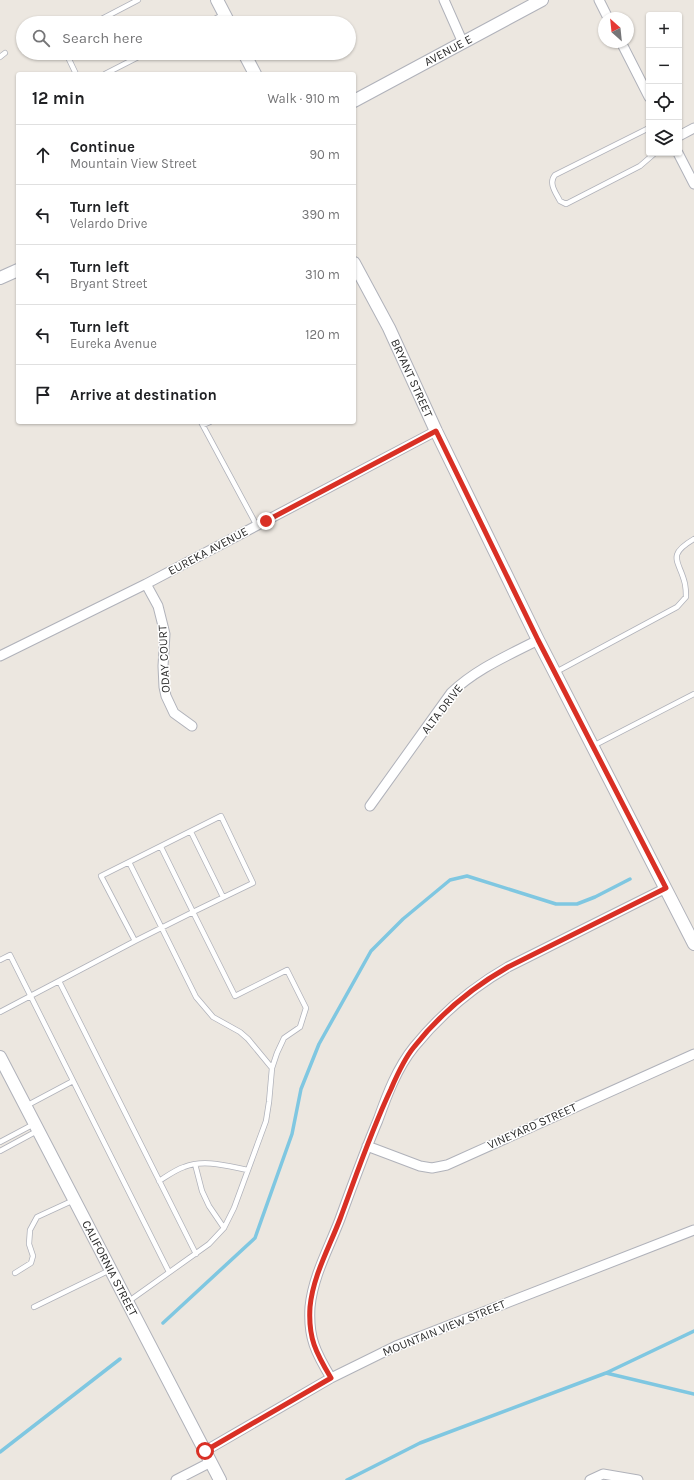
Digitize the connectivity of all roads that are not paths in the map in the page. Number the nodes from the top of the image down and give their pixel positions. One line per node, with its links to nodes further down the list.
1 (138, 0): 7 (lane)
2 (217, 0): 8 (street)
3 (444, 0): 9 (street)
4 (542, 0): 9 (street, AVENUE E)
5 (599, 0): 6 (street)
6 (605, 12)
7 (107, 16)
8 (226, 16)
9 (463, 43): 20 (street, AVENUE E)
10 (624, 48): 19 (street)
11 (5, 54): 12 (lane)
12 (0, 57)
13 (69, 60): 16 (lane)
14 (132, 60): 17 (lane)
15 (248, 60): 18 (street)
16 (75, 72)
17 (108, 72)
18 (254, 72)
19 (646, 91)
20 (356, 100)
21 (694, 128): 23 (street)
22 (646, 130): 24 (lane)
23 (682, 134)
24 (652, 156)
25 (680, 156): 26 (street)
26 (694, 184)
27 (356, 267): 31 (street, BRYANT STREET)
28 (16, 271): 29 (street)
29 (0, 278)
30 (202, 424): 32 (lane)
31 (436, 431): 32 (street, EUREKA AVENUE); 35 (street, BRYANT STREET)
32 (256, 526): 34 (street, EUREKA AVENUE)
33 (694, 539): 37 (lane)
34 (146, 584): 36 (street, EUREKA AVENUE); 39 (street, ODAY COURT)
35 (538, 640): 37 (street, BRYANT STREET); 41 (street, ALTA DRIVE)
36 (0, 656)
37 (554, 672): 40 (street, BRYANT STREET)
38 (694, 694): 40 (lane)
39 (192, 726)
40 (593, 746): 45 (street, BRYANT STREET)
41 (370, 806)
42 (191, 832): 43 (lane); 46 (lane); 46 (lane)
43 (161, 847): 44 (lane); 47 (lane)
44 (129, 862): 48 (lane); 49 (lane)
45 (666, 888): 50 (street, BRYANT STREET); 62 (street)
46 (223, 897): 47 (lane)
47 (193, 912): 48 (lane); 57 (lane)
48 (162, 928): 49 (lane); 57 (lane)
49 (134, 941): 52 (lane)
50 (694, 944)
51 (0, 960): 53 (lane)
52 (59, 981): 53 (lane); 66 (lane)
53 (31, 996): 54 (lane); 58 (lane)
54 (0, 1012)
55 (694, 1054): 62 (street, VINEYARD STREET)
56 (0, 1057): 59 (street, CALIFORNIA STREET)
57 (272, 1068): 65 (lane)
58 (73, 1081): 59 (lane); 72 (lane)
59 (25, 1106): 60 (street, CALIFORNIA STREET)
60 (36, 1127): 61 (lane); 63 (lane); 67 (street, CALIFORNIA STREET)
61 (0, 1142)
62 (367, 1146): 76 (street)
63 (0, 1151)
64 (195, 1164): 65 (lane); 66 (lane); 68 (lane)
65 (248, 1170): 68 (lane)
66 (159, 1180): 70 (lane)
67 (74, 1200): 71 (street, CALIFORNIA STREET); 73 (lane)
68 (224, 1228): 70 (lane)
69 (694, 1230): 76 (street, MOUNTAIN VIEW STREET)
70 (196, 1254): 72 (lane)
71 (110, 1270): 74 (street, CALIFORNIA STREET); 75 (lane)
72 (169, 1272): 74 (lane)
73 (15, 1273)
74 (127, 1302): 77 (street, CALIFORNIA STREET)
75 (34, 1307)
76 (331, 1378): 77 (street, MOUNTAIN VIEW STREET)
77 (208, 1457): 79 (street, MOUNTAIN VIEW STREET); 80 (street, CALIFORNIA STREET)
78 (605, 1477): 81 (street); 82 (street)
79 (176, 1480)
80 (220, 1480)
81 (590, 1480)
82 (638, 1480)

